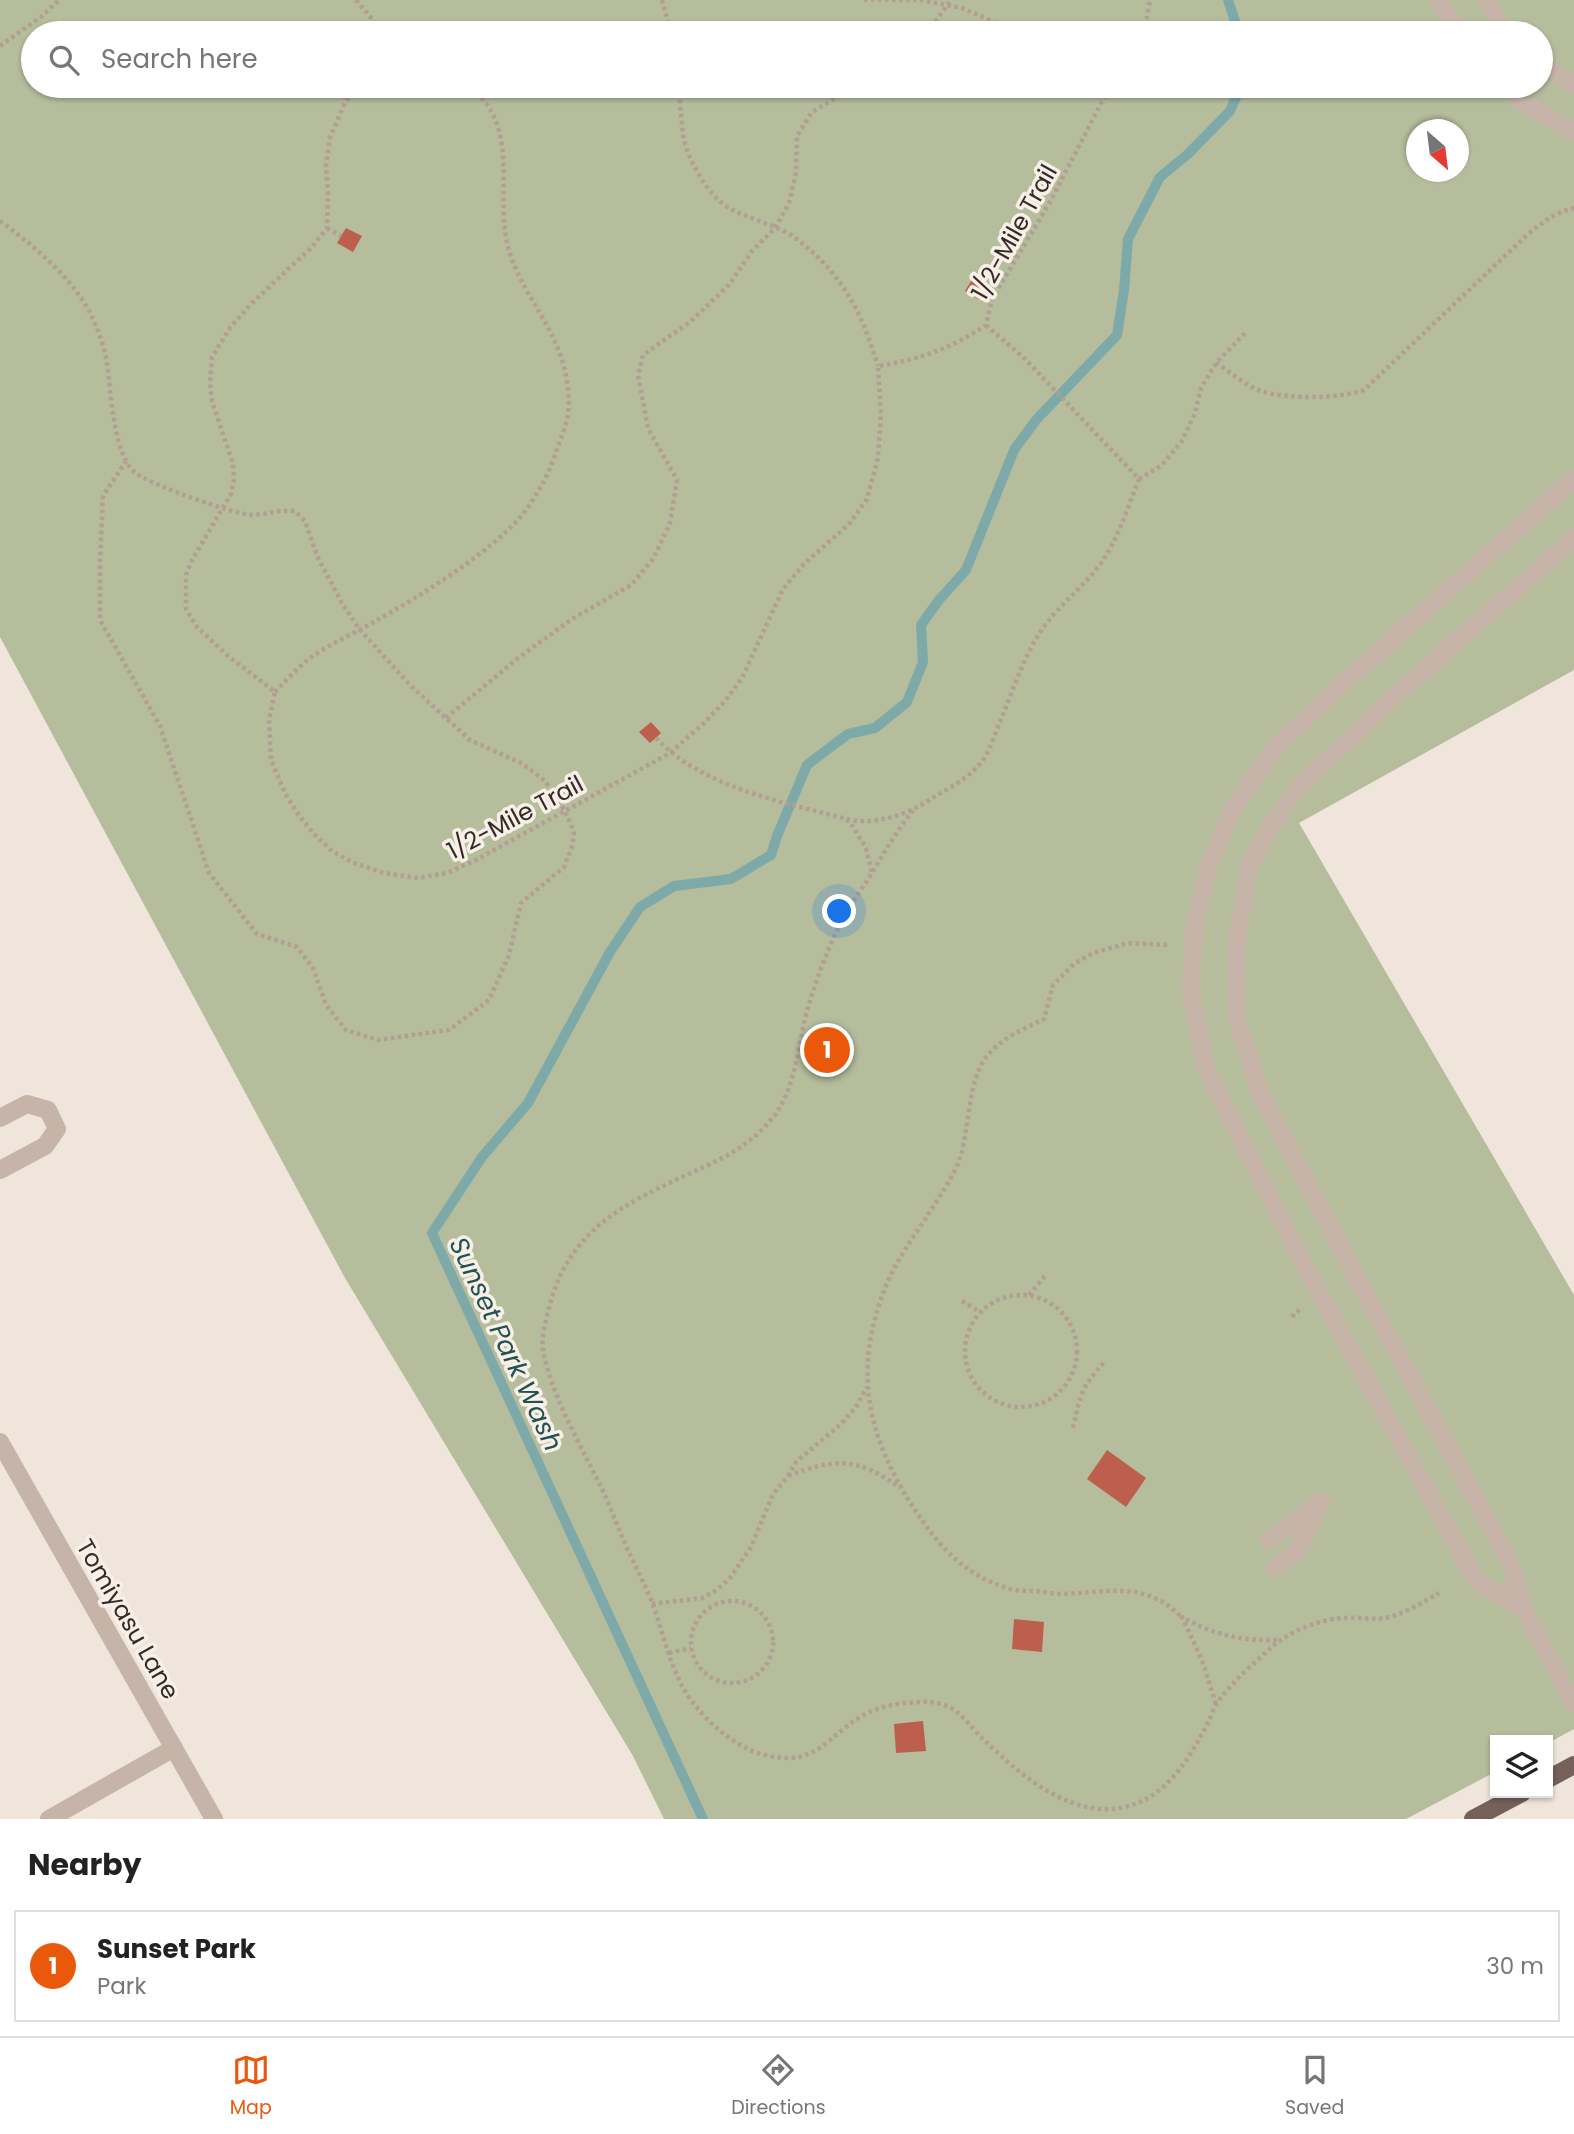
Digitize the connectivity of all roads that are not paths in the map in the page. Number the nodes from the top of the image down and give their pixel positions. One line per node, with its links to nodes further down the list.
1 (1439, 0): 3 (street)
2 (1487, 0): 4 (street)
3 (1452, 21)
4 (1498, 21)
5 (1553, 71): 6 (street)
6 (1574, 84)
7 (1518, 98): 8 (street)
8 (1574, 131)
9 (1574, 479): 16 (street)
10 (1574, 538): 16 (street)
11 (0, 1118): 12 (street)
12 (0, 1170)
13 (0, 1443): 18 (street, Tomiyasu Lane)
14 (1269, 1540): 15 (street)
15 (1274, 1568)
16 (1523, 1608): 17 (street)
17 (1574, 1703)
18 (174, 1748): 22 (street); 23 (street, Tomiyasu Lane)
19 (1574, 1765): 20 (main road)
20 (1553, 1776)
21 (1513, 1798): 24 (main road)
22 (49, 1819)
23 (214, 1819)
24 (1473, 1819)

